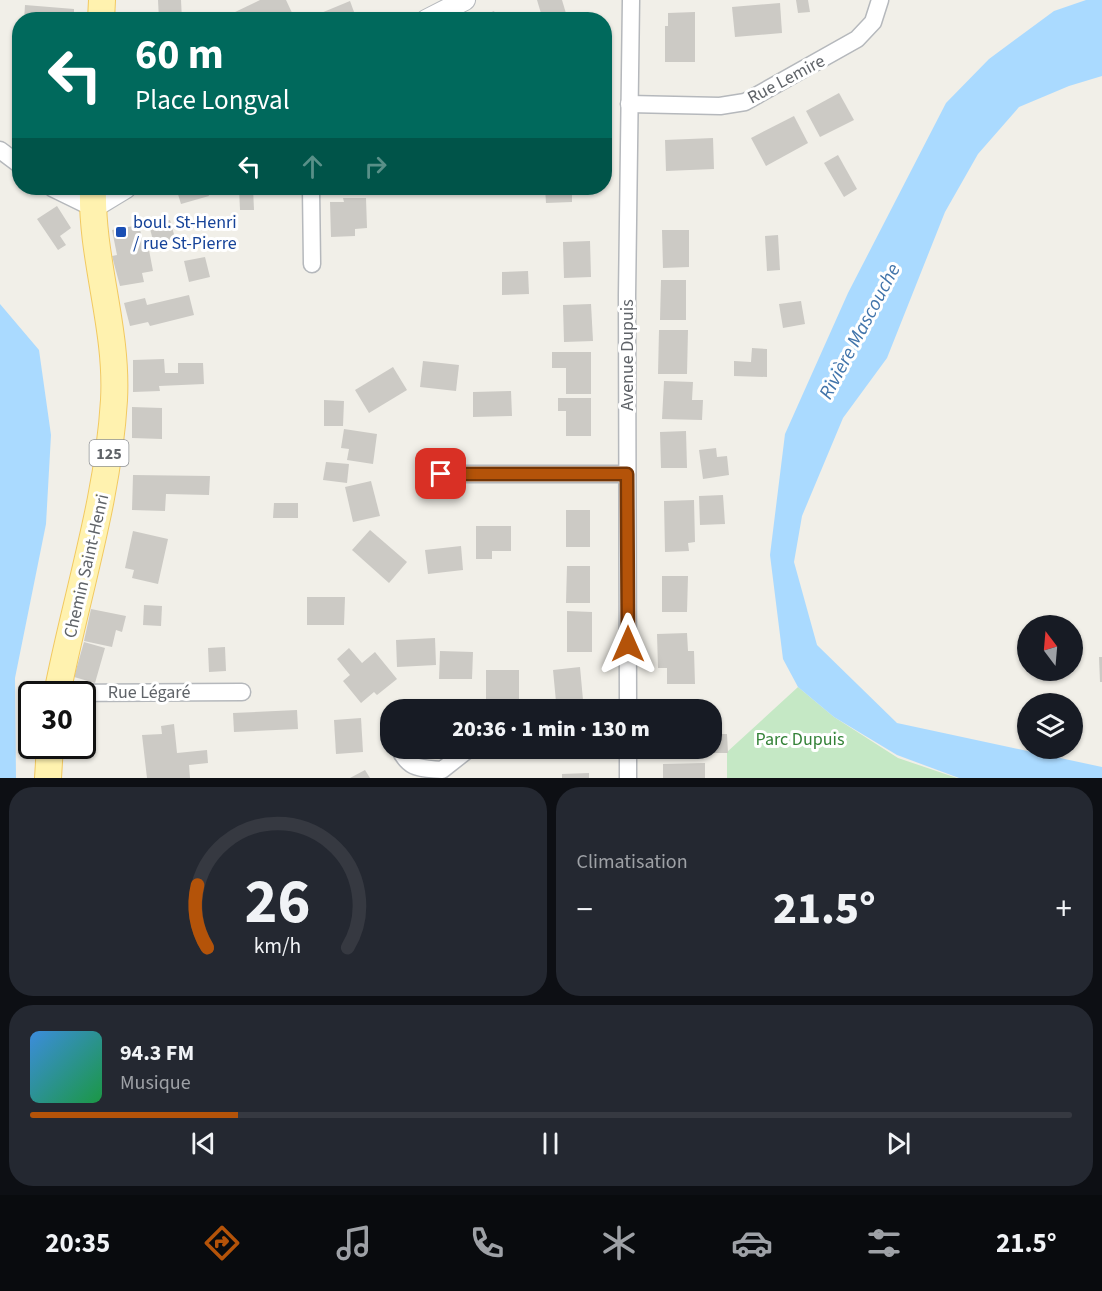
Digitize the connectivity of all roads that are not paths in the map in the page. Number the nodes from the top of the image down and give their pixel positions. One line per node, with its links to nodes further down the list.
1 (465, 0): 4 (street)
2 (631, 0): 5 (street, Avenue Dupuis)
3 (880, 0): 5 (street, Rue Lemire)
4 (442, 12)
5 (629, 104): 10 (street, Avenue Dupuis)
6 (311, 195): 8 (street)
7 (93, 198): 11 (main road, Chemin Saint-Henri / 125)
8 (312, 264)
9 (441, 474): 10 (street)
10 (627, 474): 14 (street, Avenue Dupuis)
11 (60, 681)
12 (242, 692): 13 (street, Rue Légaré)
13 (96, 694)
14 (628, 699)
15 (50, 759): 19 (main road)
16 (404, 759): 17 (street)
17 (456, 759)
18 (628, 759): 20 (street)
19 (48, 778)
20 (628, 778)

